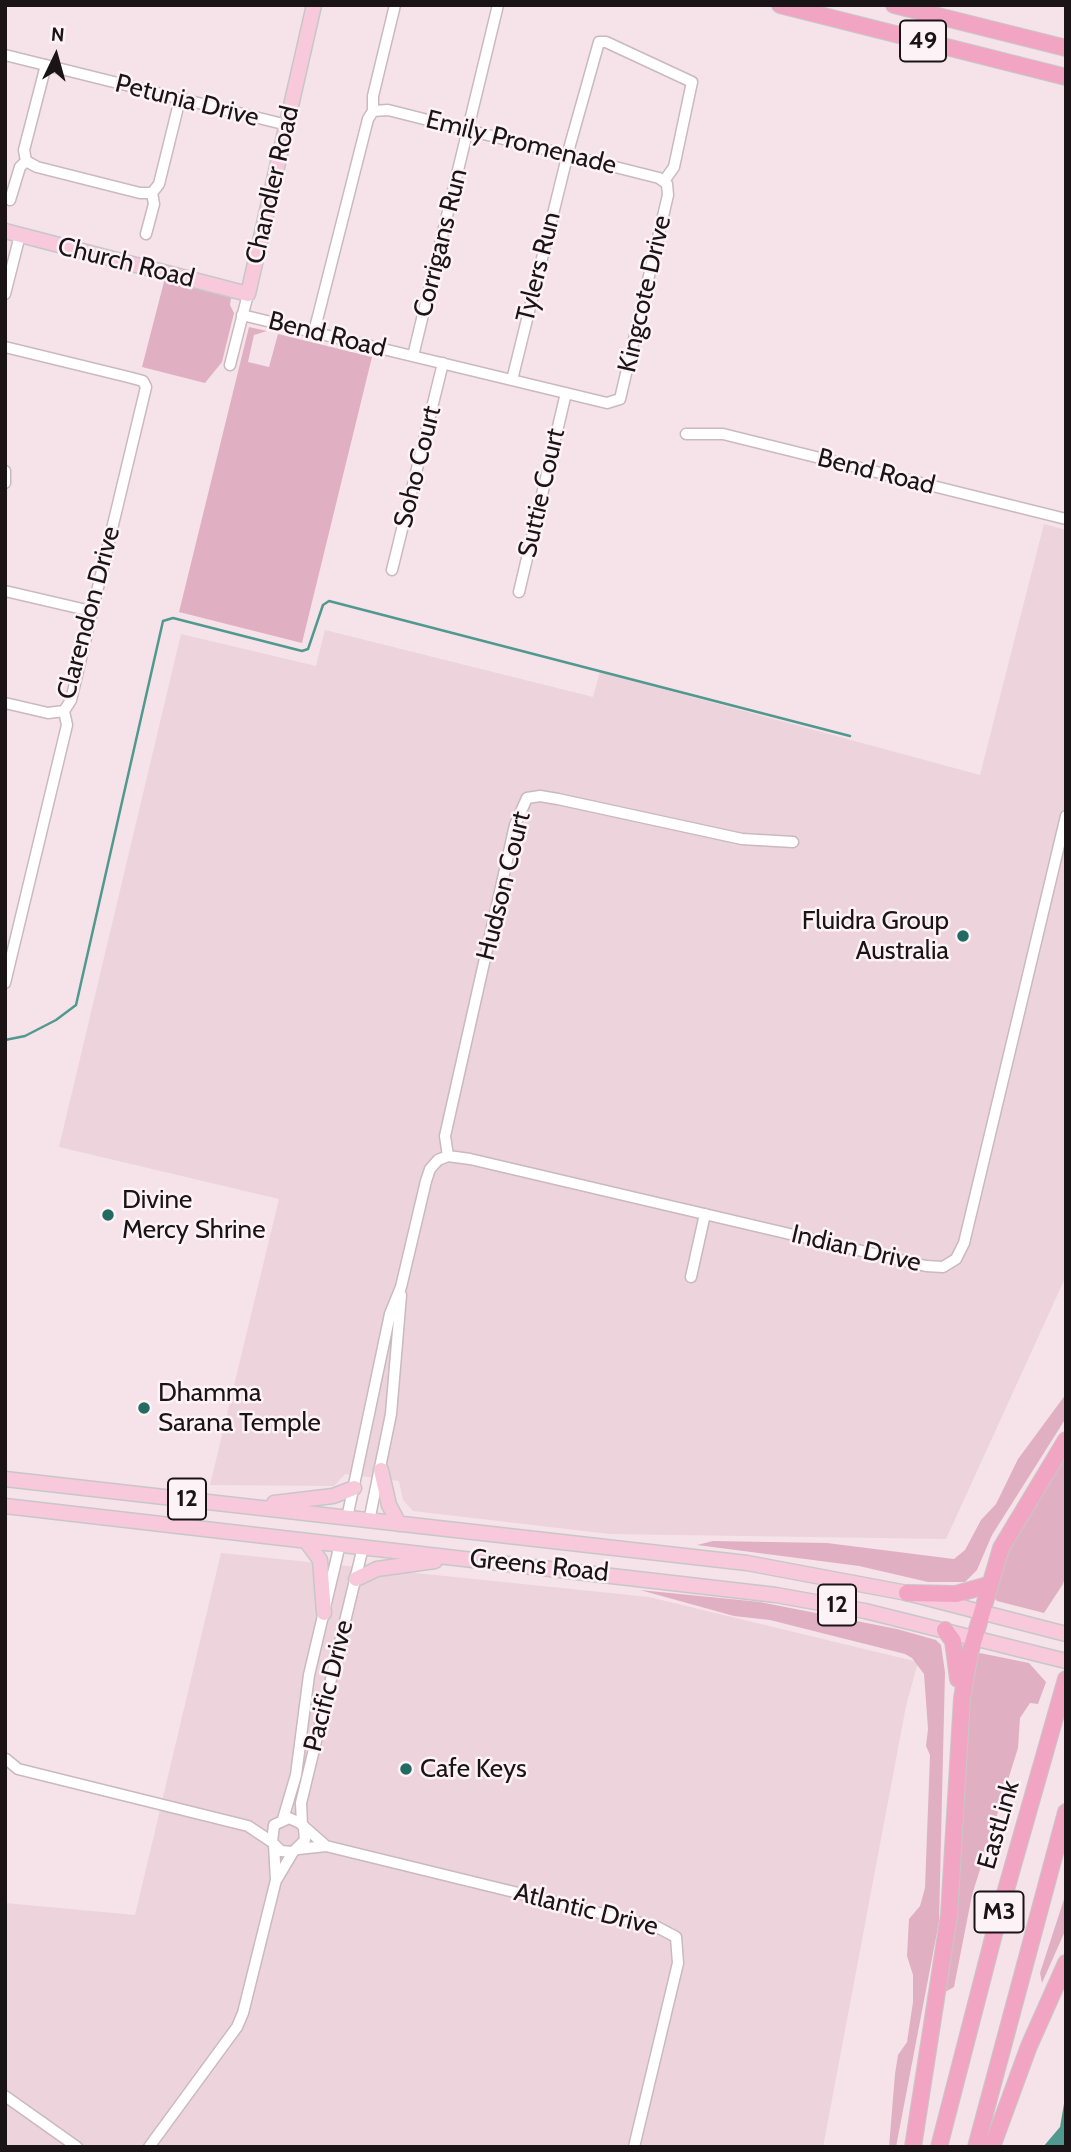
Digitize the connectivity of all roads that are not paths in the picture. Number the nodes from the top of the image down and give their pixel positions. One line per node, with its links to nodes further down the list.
1 (314, 5): 12 (main road, Chandler Road)
2 (395, 5): 11 (street)
3 (498, 5): 13 (street, Corrigans Run)
4 (780, 5): 9 (highway, 49)
5 (894, 5): 6 (highway, 49)
6 (1066, 48)
7 (5, 55): 8 (street, Petunia Drive)
8 (46, 65): 10 (street, Petunia Drive); 15 (street)
9 (1066, 77)
10 (180, 99): 12 (street, Petunia Drive); 17 (street)
11 (373, 111): 13 (street, Emily Promenade); 24 (street)
12 (287, 125): 22 (main road, Chandler Road)
13 (469, 130): 14 (street, Emily Promenade); 26 (street, Corrigans Run)
14 (567, 155): 16 (street, Emily Promenade); 16 (street, Tylers Run); 29 (street, Tylers Run)
15 (26, 161): 17 (street); 18 (street)
16 (666, 182): 31 (street, Kingcote Drive)
17 (152, 193): 20 (street)
18 (10, 200)
19 (13, 233): 21 (street); 22 (main road, Church Road)
20 (146, 234)
21 (5, 294)
22 (248, 294): 23 (street, Chandler Road)
23 (242, 315): 24 (street, Bend Road); 28 (street, Chandler Road)
24 (314, 332): 26 (street, Bend Road)
25 (5, 347): 39 (street, Clarendon Drive)
26 (413, 356): 27 (street, Bend Road)
27 (443, 363): 29 (street, Bend Road); 36 (street, Soho Court)
28 (230, 365)
29 (512, 380): 30 (street, Bend Road)
30 (566, 393): 31 (street, Bend Road); 38 (street, Suttie Court)
31 (616, 402)
32 (686, 434): 35 (street, Bend Road)
33 (5, 471): 34 (street)
34 (5, 483)
35 (1066, 519)
36 (392, 570)
37 (5, 591): 39 (street)
38 (519, 592)
39 (91, 611): 41 (street, Clarendon Drive)
40 (5, 703): 41 (street)
41 (64, 711): 44 (street, Clarendon Drive)
42 (1066, 816): 46 (street, Indian Drive)
43 (793, 842): 45 (street, Hudson Court)
44 (5, 983)
45 (448, 1156): 46 (street, Indian Drive); 48 (street)
46 (705, 1214): 47 (street)
47 (691, 1277)
48 (401, 1287): 50 (street); 52 (street)
49 (1066, 1440): 63 (highway)
50 (381, 1470): 56 (street); 57 (main road)
51 (5, 1479): 54 (main road, Greens Road / 12)
52 (354, 1488): 54 (main road); 55 (street)
53 (5, 1506): 58 (main road, Greens Road / 12)
54 (248, 1506): 55 (main road, Greens Road / 12)
55 (347, 1518): 56 (main road, Greens Road / 12); 59 (main road)
56 (369, 1521): 57 (main road, Greens Road / 12); 60 (main road)
57 (400, 1524): 64 (main road, Greens Road / 12)
58 (306, 1541): 59 (main road, Greens Road / 12); 66 (main road)
59 (341, 1544): 60 (main road, Greens Road / 12); 66 (street, Pacific Drive)
60 (363, 1547): 61 (main road, Greens Road / 12); 62 (street, Pacific Drive)
61 (475, 1559): 62 (main road); 67 (main road, Greens Road / 12)
62 (356, 1579): 77 (street, Pacific Drive)
63 (988, 1585): 64 (highway); 65 (highway)
64 (907, 1593): 65 (main road, Greens Road / 12)
65 (981, 1612): 68 (main road, Greens Road / 12); 69 (highway)
66 (324, 1613): 75 (street, Pacific Drive)
67 (945, 1630): 69 (main road, Greens Road / 12); 72 (highway)
68 (1059, 1632)
69 (974, 1637): 70 (main road, Greens Road / 12); 72 (highway)
70 (1066, 1661)
71 (1066, 1679): 88 (highway, EastLink / M3)
72 (960, 1720): 87 (highway)
73 (6, 1759): 76 (street)
74 (1066, 1812): 89 (highway, M3)
75 (280, 1820): 76 (street); 77 (street); 78 (street)
76 (248, 1826): 78 (street)
77 (303, 1826): 79 (street, Atlantic Drive); 80 (street)
78 (273, 1844): 80 (street); 81 (street)
79 (326, 1846): 80 (street, Atlantic Drive); 86 (street, Atlantic Drive)
80 (296, 1850): 81 (street)
81 (276, 1881): 85 (street)
82 (1066, 1964): 90 (highway)
83 (5, 2096): 84 (street)
84 (77, 2147)
85 (149, 2147)
86 (634, 2147)
87 (913, 2147)
88 (939, 2147)
89 (976, 2147)
90 (992, 2147)

